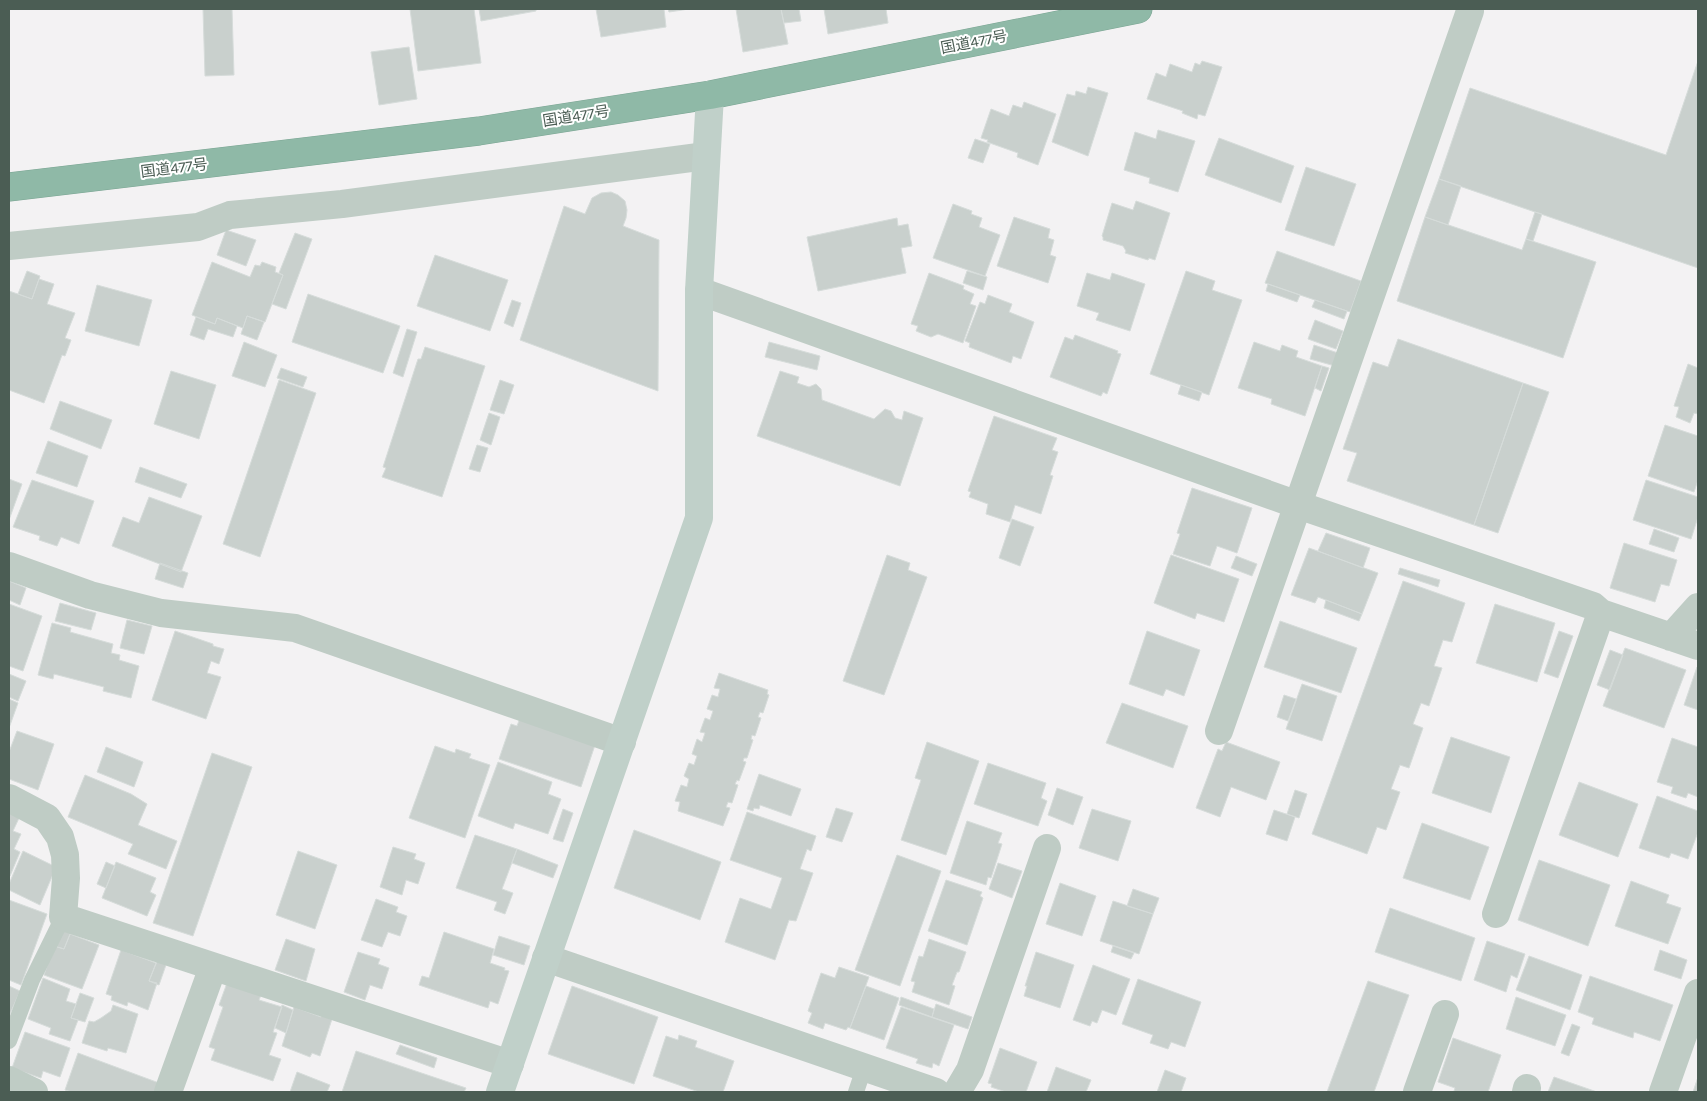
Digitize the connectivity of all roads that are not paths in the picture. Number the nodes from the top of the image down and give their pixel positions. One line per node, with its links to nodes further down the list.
1 (1138, 9): 3 (highway, 国道477号)
2 (1470, 11): 8 (street)
3 (710, 95): 4 (street); 5 (highway, 国道477号)
4 (706, 156): 6 (street); 7 (street)
5 (9, 187)
6 (9, 246)
7 (699, 291): 8 (street); 15 (street)
8 (1298, 505): 11 (street); 14 (street)
9 (9, 566): 15 (street)
10 (1698, 607): 12 (street)
11 (1602, 613): 12 (street); 18 (street)
12 (1671, 637): 13 (street)
13 (1698, 646)
14 (1219, 730)
15 (622, 742): 20 (street)
16 (9, 798): 19 (street)
17 (1047, 848): 32 (street)
18 (1496, 914)
19 (63, 917): 21 (street); 24 (lane)
20 (546, 958): 25 (street); 27 (street)
21 (214, 967): 25 (street); 29 (street)
22 (1698, 994): 34 (street)
23 (1445, 1014): 33 (street)
24 (9, 1041)
25 (510, 1064): 30 (street)
26 (9, 1080): 28 (street)
27 (860, 1080): 31 (street)
28 (34, 1092)
29 (168, 1092)
30 (500, 1092)
31 (936, 1092)
32 (957, 1092)
33 (1417, 1092)
34 (1663, 1092)

